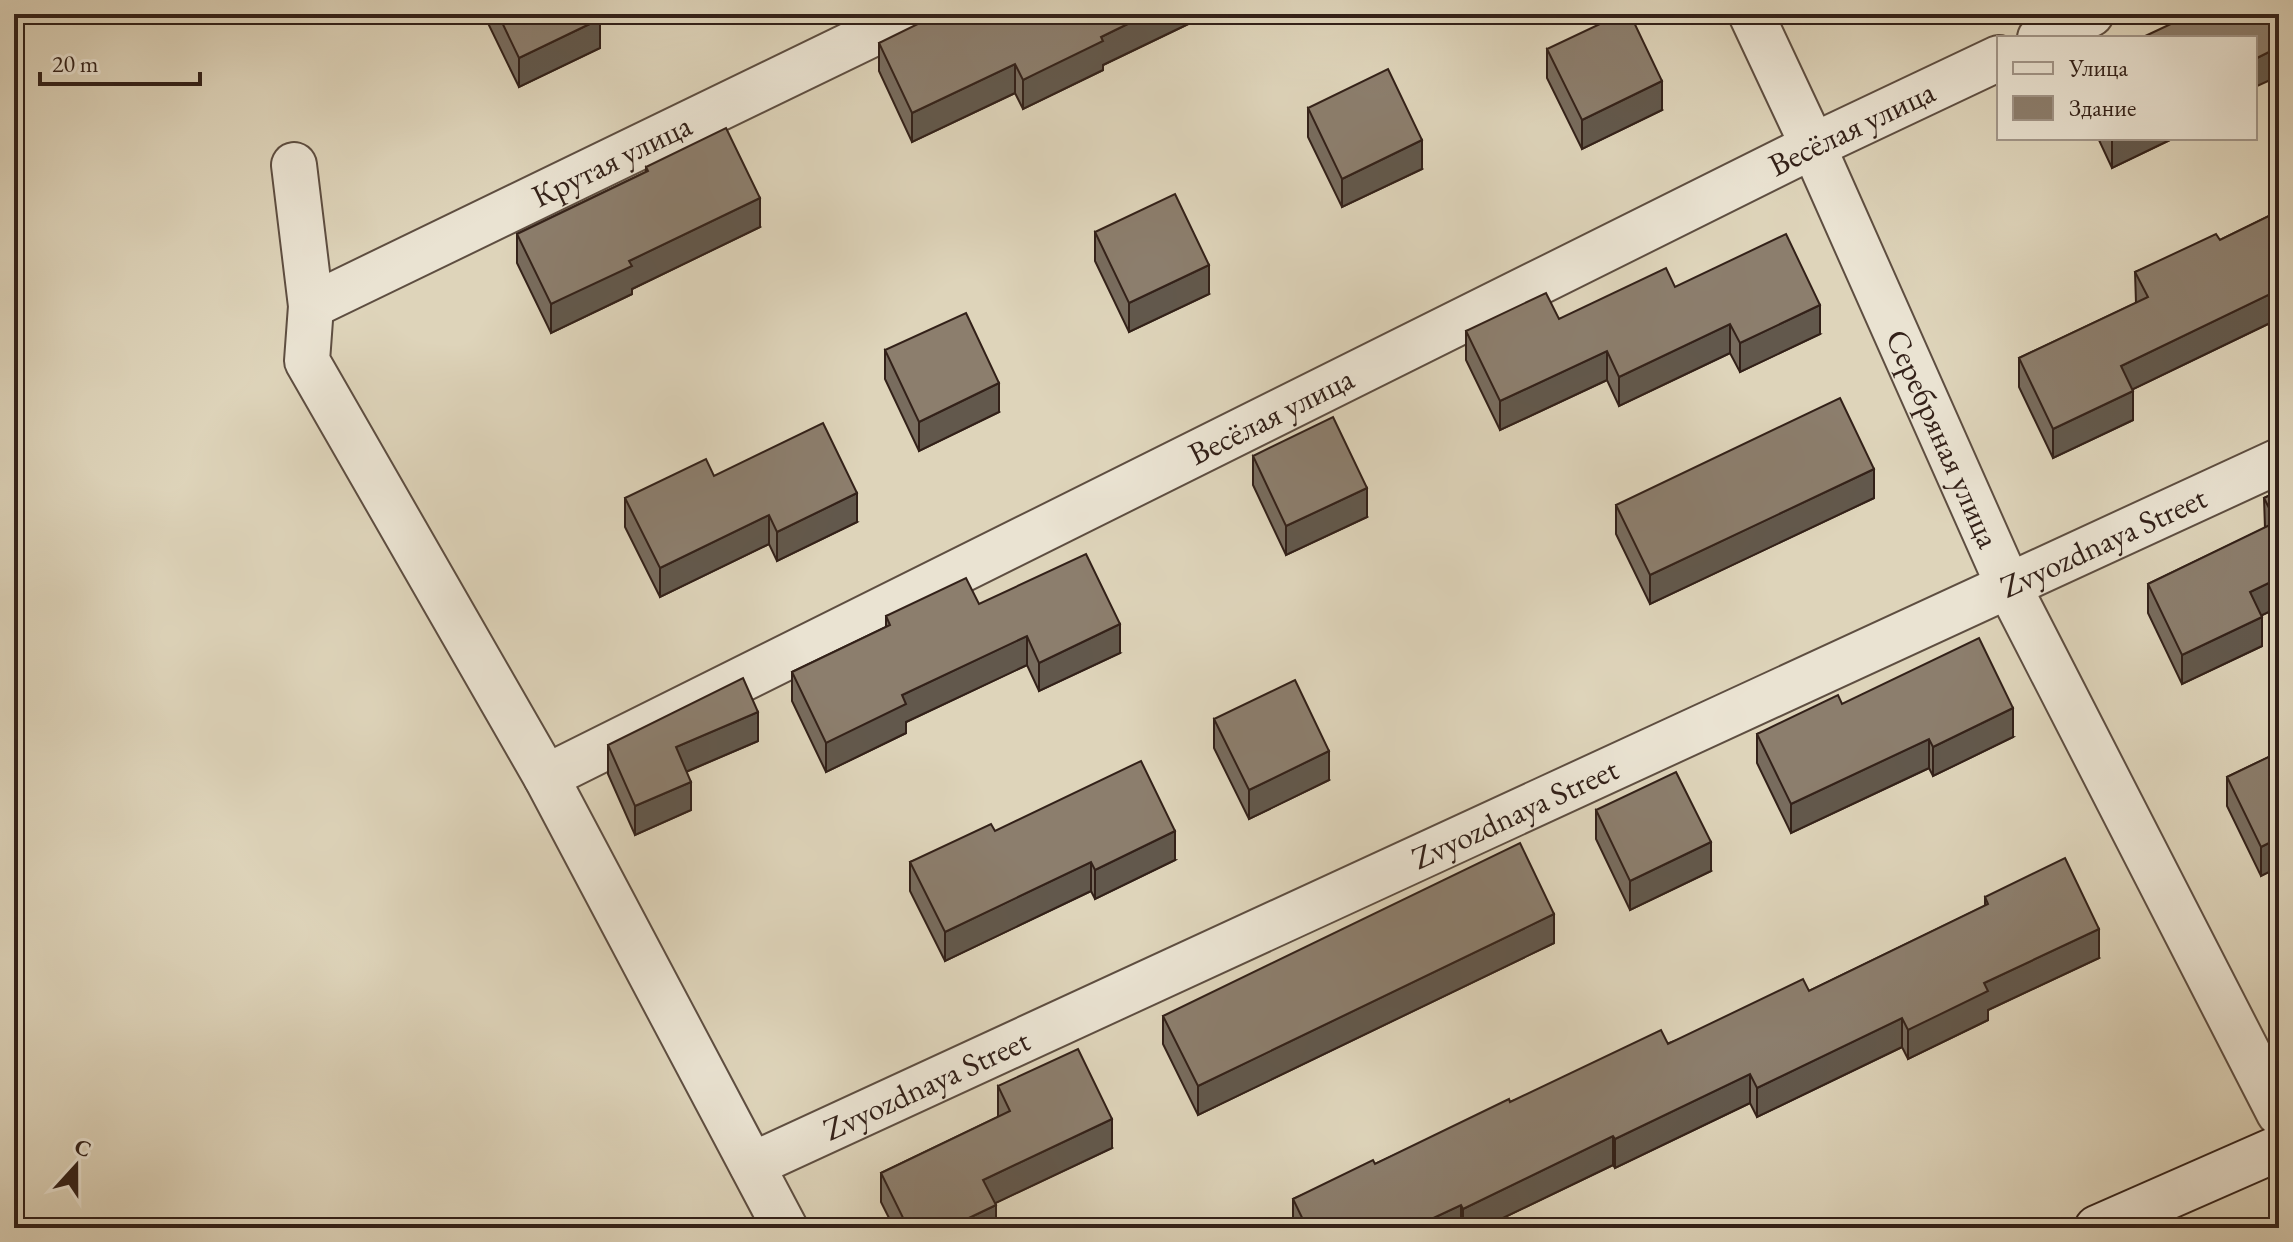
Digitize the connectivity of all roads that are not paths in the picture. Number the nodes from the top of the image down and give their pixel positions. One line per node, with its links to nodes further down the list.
1 (914, 14): 8 (street, Крутая улица)
2 (1751, 14): 6 (street, Серебряная улица)
3 (2091, 14): 4 (street)
4 (2044, 36)
5 (1997, 59): 6 (street, Весёлая улица)
6 (1813, 146): 10 (street, Серебряная улица); 11 (street, Весёлая улица)
7 (294, 165): 8 (street)
8 (311, 306): 11 (street)
9 (2279, 461): 10 (street, Zvyozdnaya Street)
10 (2009, 587): 12 (street, Серебряная улица); 14 (street, Zvyozdnaya Street)
11 (546, 777): 14 (street)
12 (2279, 1113)
13 (2279, 1148): 16 (street)
14 (752, 1165): 15 (street)
15 (785, 1228)
16 (2097, 1228)

